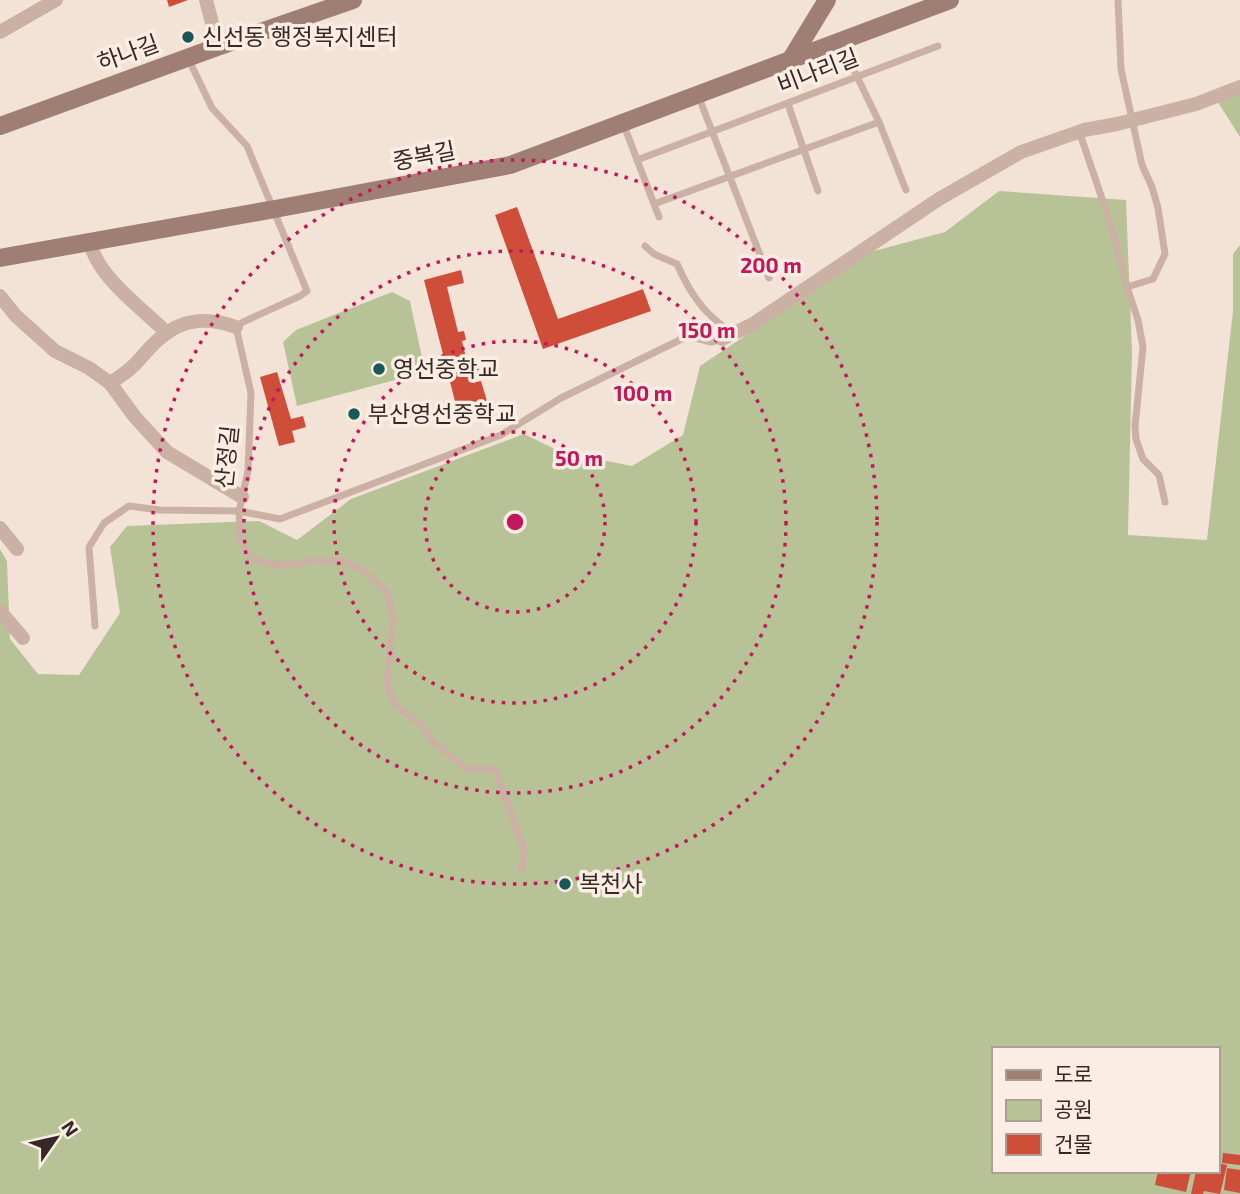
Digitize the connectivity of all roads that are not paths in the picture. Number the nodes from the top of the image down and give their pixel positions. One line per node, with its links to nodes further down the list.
1 (56, 0): 8 (street)
2 (206, 0): 10 (street)
3 (353, 0): 7 (street, 하나길)
4 (827, 0): 13 (street)
5 (950, 0): 9 (street, 중복길)
6 (1118, 0): 18 (lane)
7 (315, 7): 10 (street, 하나길)
8 (0, 32)
9 (840, 40): 13 (street, 중복길); 14 (lane)
10 (218, 46): 12 (street, 하나길)
11 (938, 46): 14 (lane, 비나리길)
12 (187, 57): 21 (street, 하나길); 30 (lane)
13 (791, 59): 16 (street, 중복길)
14 (857, 77): 17 (lane, 비나리길); 20 (lane)
15 (1240, 87): 18 (street)
16 (698, 94): 19 (street, 중복길); 23 (lane)
17 (788, 104): 23 (lane, 비나리길); 24 (lane)
18 (1132, 121): 22 (street); 36 (lane)
19 (622, 122): 25 (lane); 30 (street, 중복길)
20 (879, 122): 24 (lane); 27 (lane)
21 (0, 127)
22 (1079, 131): 36 (lane); 40 (street)
23 (712, 132): 25 (lane, 비나리길); 26 (lane)
24 (804, 150): 26 (lane); 28 (lane)
25 (637, 160): 29 (lane)
26 (730, 177): 29 (lane); 35 (lane)
27 (906, 190)
28 (818, 191)
29 (654, 204): 31 (lane)
30 (275, 209): 32 (street, 중복길); 38 (lane)
31 (659, 217)
32 (90, 242): 34 (street, 중복길); 39 (street)
33 (645, 246): 40 (lane)
34 (0, 258)
35 (769, 278)
36 (1127, 287): 42 (lane)
37 (0, 296): 41 (street)
38 (236, 327): 39 (street); 43 (lane, 산정길)
39 (167, 333): 41 (street)
40 (722, 339): 43 (lane)
41 (110, 383): 43 (street)
42 (1165, 502)
43 (241, 504): 47 (lane, 산정길); 49 (lane)
44 (0, 528): 45 (street)
45 (17, 549)
46 (0, 611): 48 (street)
47 (94, 626)
48 (23, 638)
49 (521, 870)

